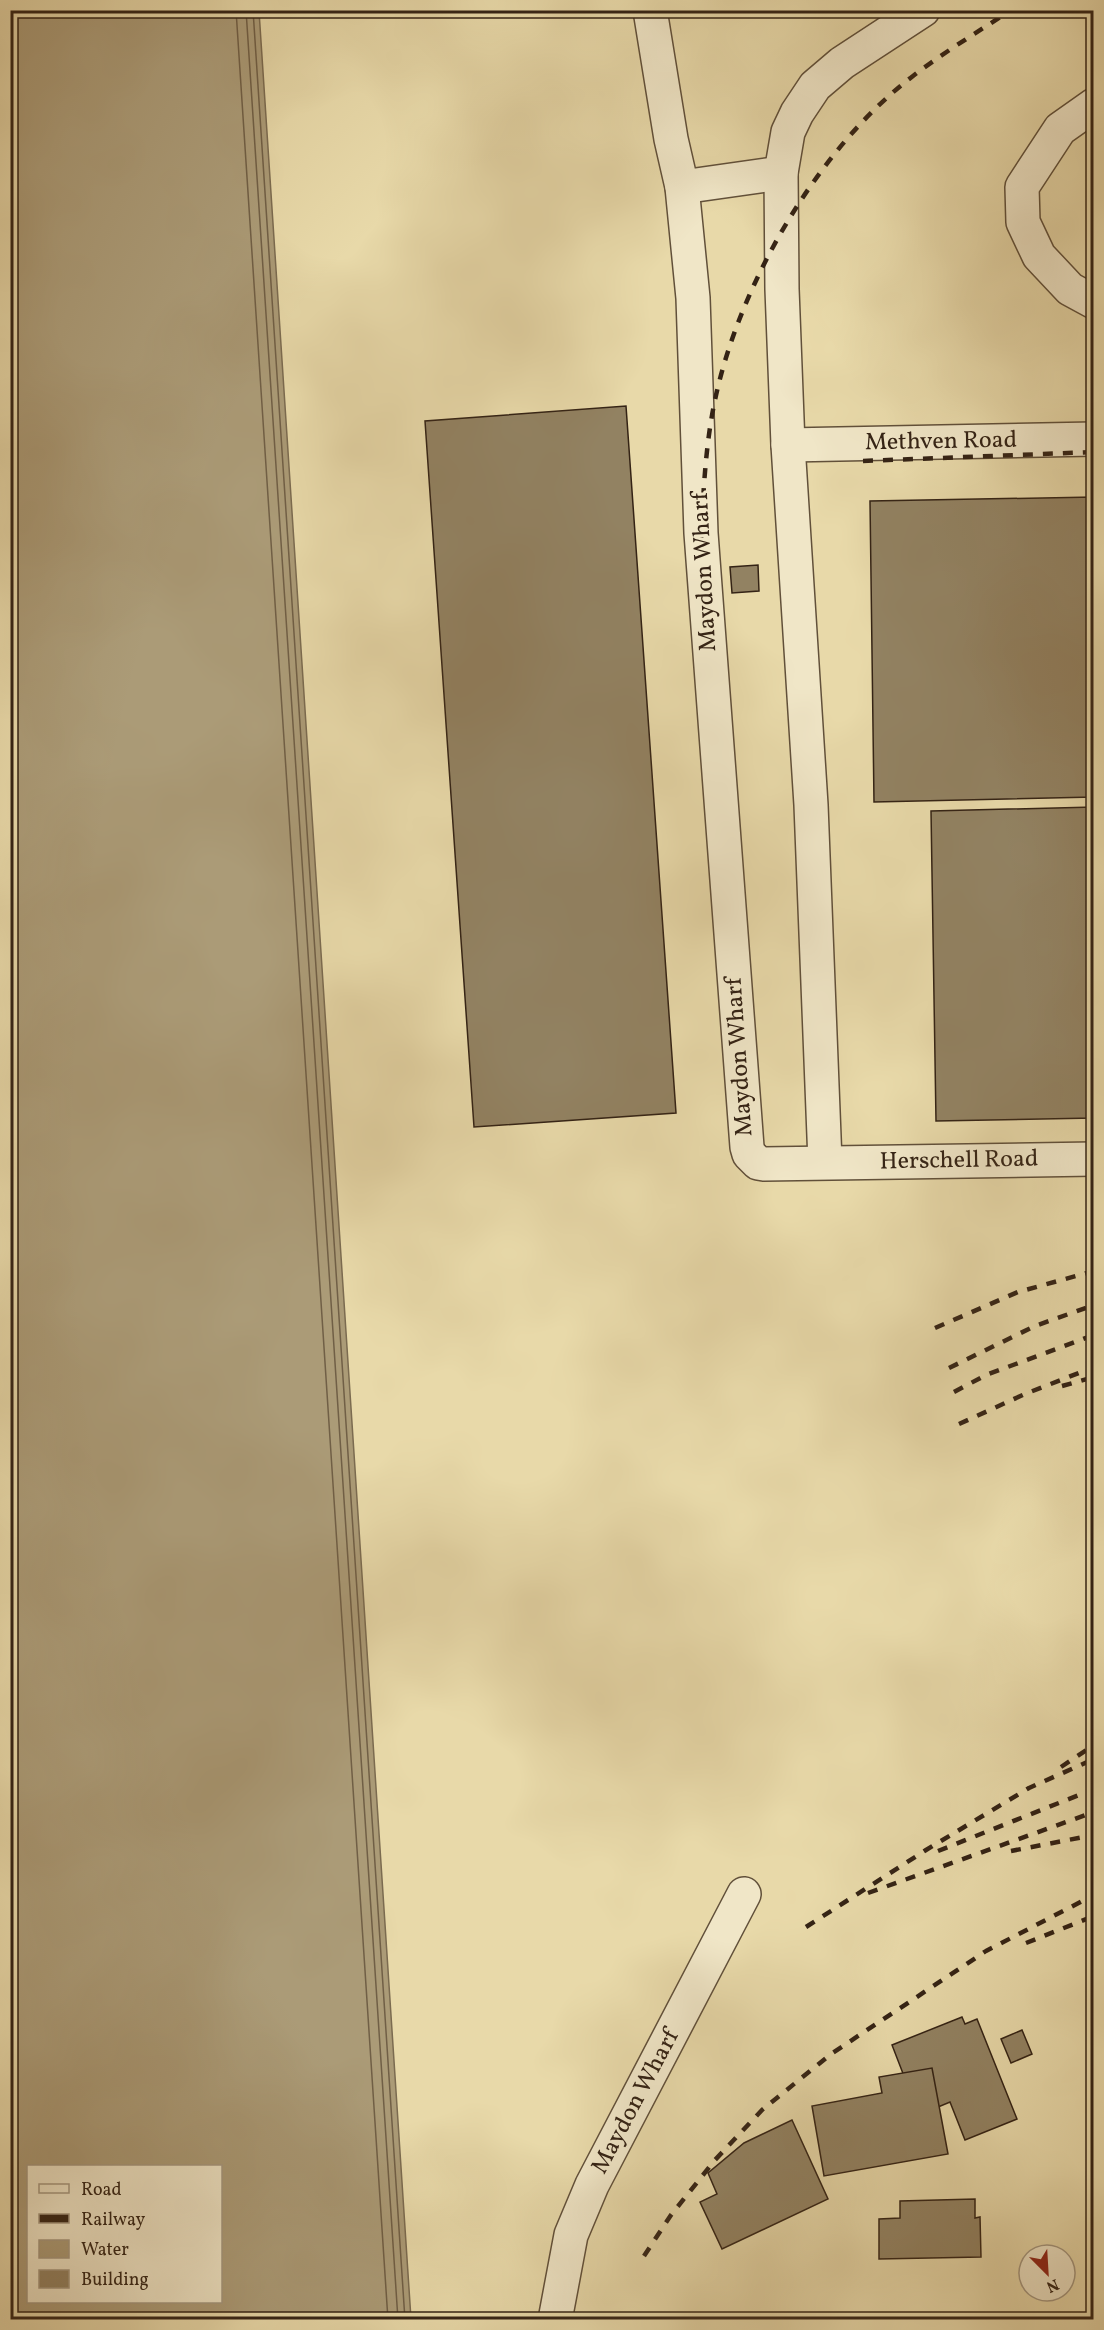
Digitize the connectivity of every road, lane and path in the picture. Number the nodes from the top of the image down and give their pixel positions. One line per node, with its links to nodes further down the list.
1 (650, 10): 5 (street, Maydon Wharf)
2 (923, 10): 4 (street)
3 (1094, 105): 6 (street)
4 (780, 174): 5 (street); 8 (street)
5 (682, 187): 10 (street, Maydon Wharf)
6 (1094, 302)
7 (1094, 439): 8 (street, Methven Road)
8 (788, 445): 10 (street)
9 (1094, 1159): 10 (street, Herschell Road)
10 (825, 1162)
11 (744, 1894): 12 (street, Maydon Wharf)
12 (555, 2319)

